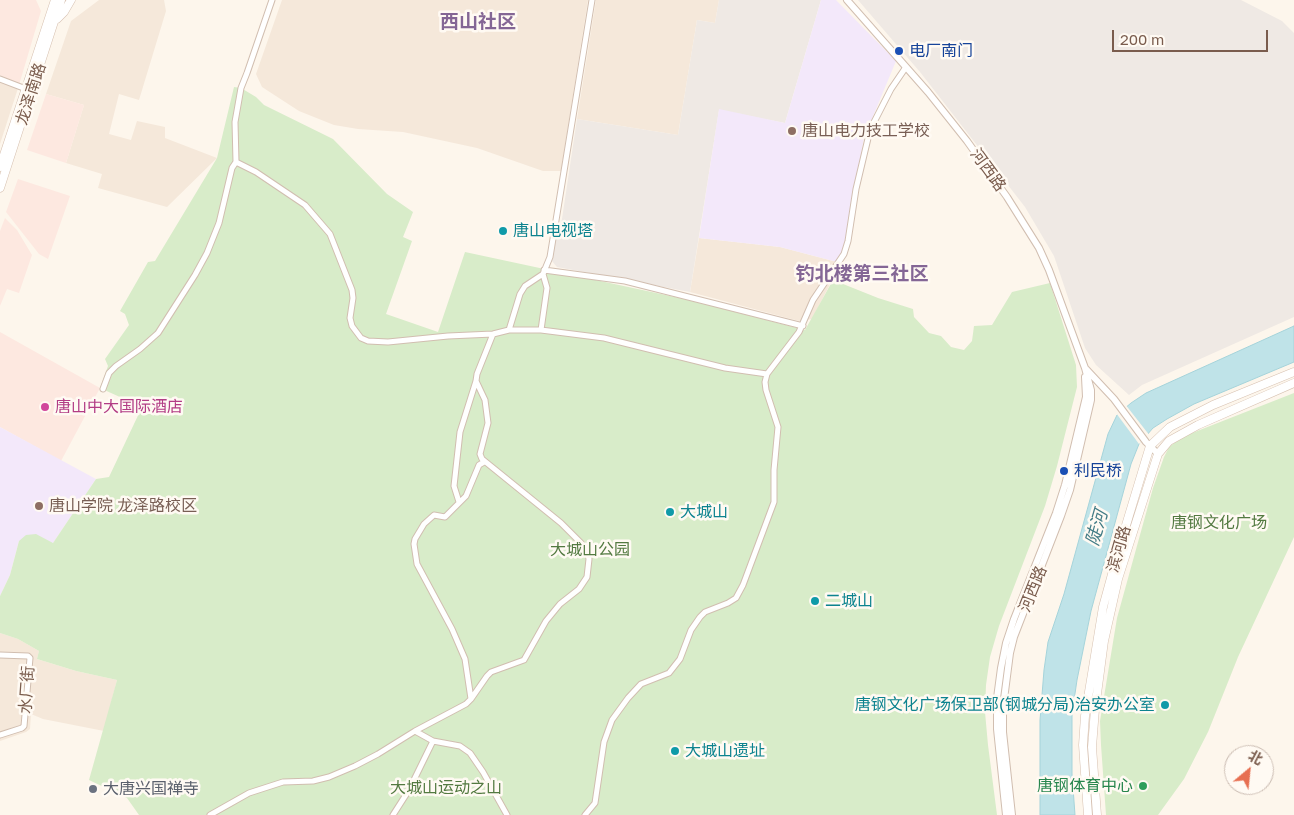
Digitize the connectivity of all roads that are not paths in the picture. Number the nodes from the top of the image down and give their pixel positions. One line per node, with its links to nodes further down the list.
1 (54, 0): 7 (main road)
2 (62, 0): 7 (main road, 龙泽南路)
3 (71, 0): 7 (main road)
4 (272, 0): 11 (street)
5 (592, 0): 14 (street)
6 (848, 0): 8 (street, 河西路)
7 (52, 20): 10 (main road, 龙泽南路); 13 (main road, 龙泽南路)
8 (906, 67): 15 (street); 19 (street, 河西路)
9 (0, 79): 10 (street)
10 (26, 89): 12 (main road, 龙泽南路)
11 (236, 162): 18 (street); 24 (street)
12 (0, 167)
13 (0, 188)
14 (544, 272): 15 (street); 16 (street); 17 (street)
15 (803, 326): 21 (street)
16 (509, 330): 17 (street); 18 (street)
17 (541, 330): 21 (street)
18 (493, 334): 22 (street)
19 (1085, 368): 25 (street); 38 (street, 河西路); 39 (street, 河西路)
20 (1294, 372): 25 (main road, 滨河路)
21 (767, 374): 37 (street)
22 (476, 382): 27 (street); 28 (street)
23 (1294, 383): 26 (main road, 滨河路)
24 (103, 389)
25 (1148, 444): 26 (street); 40 (main road, 滨河路)
26 (1158, 454): 41 (main road, 滨河路)
27 (484, 462): 28 (street); 30 (street)
28 (459, 502): 30 (street)
29 (0, 655): 32 (street, 水厂街)
30 (472, 699): 31 (street)
31 (415, 731): 33 (street); 34 (street)
32 (0, 735)
33 (434, 741): 35 (street); 36 (street)
34 (210, 815)
35 (393, 815)
36 (508, 815)
37 (585, 815)
38 (1006, 815)
39 (1012, 815)
40 (1088, 815)
41 (1097, 815)

